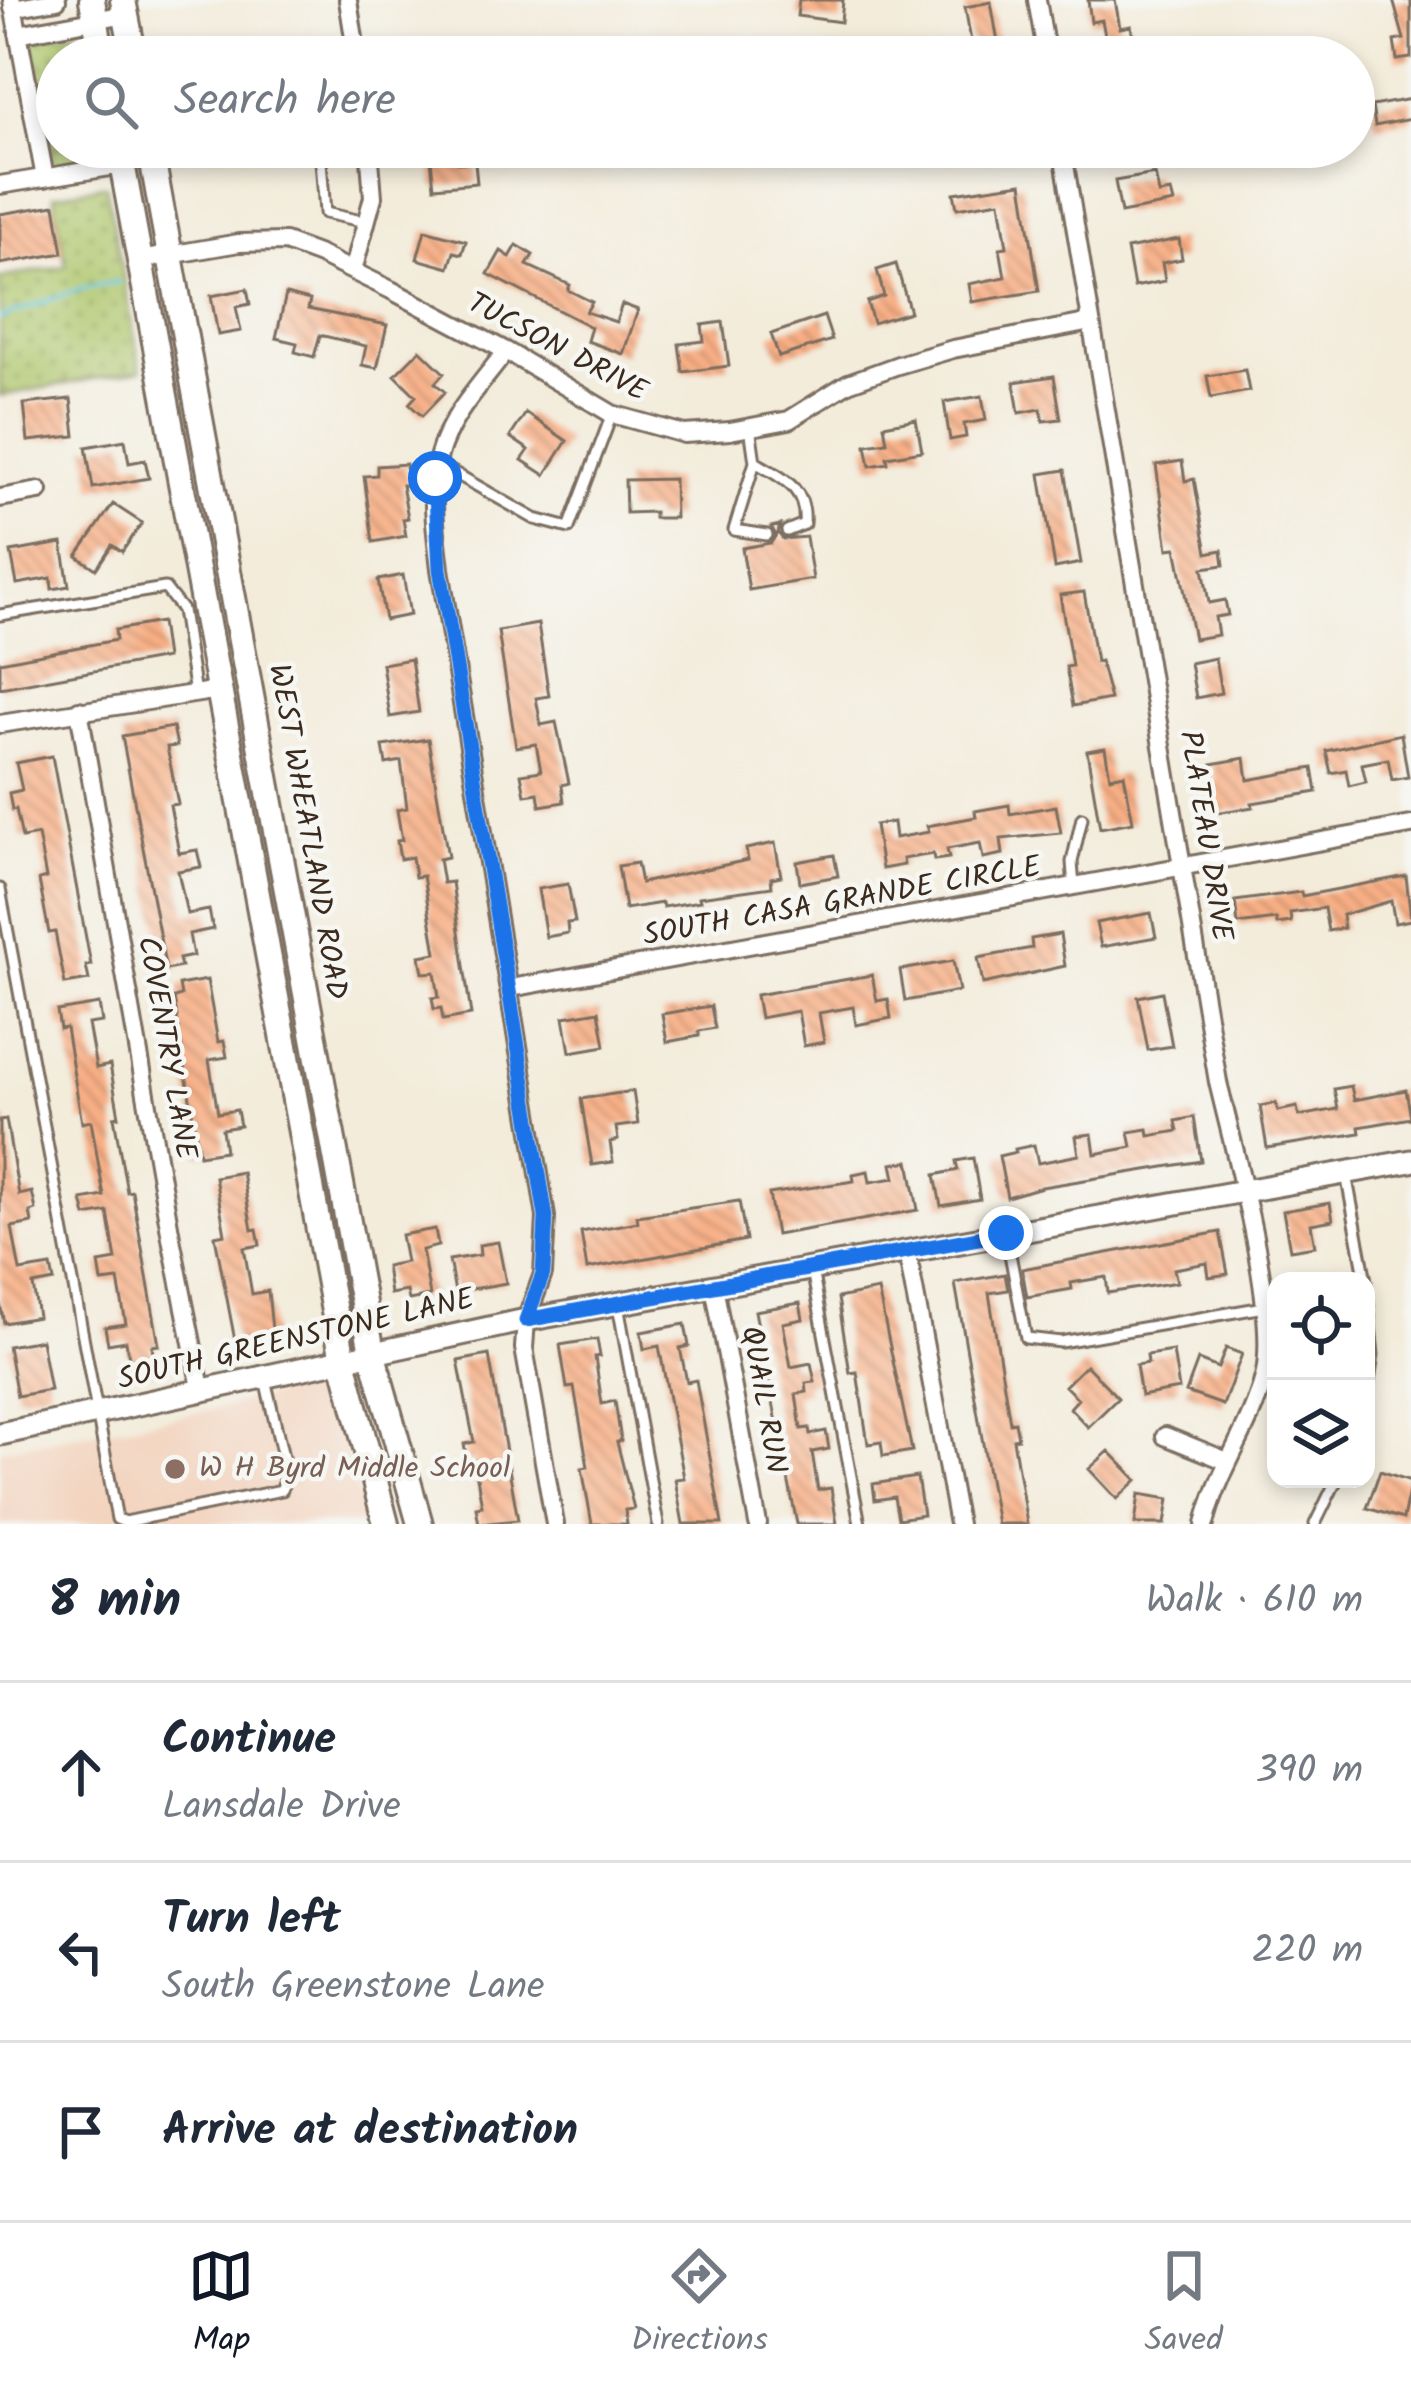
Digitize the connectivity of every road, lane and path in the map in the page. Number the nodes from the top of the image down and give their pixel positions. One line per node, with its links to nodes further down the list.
1 (57, 0): 4 (street)
2 (348, 0): 8 (street)
3 (1037, 0): 9 (street)
4 (12, 4): 7 (street)
5 (125, 7): 6 (street)
6 (93, 10): 7 (street)
7 (18, 34): 10 (street)
8 (354, 36)
9 (1043, 36)
10 (36, 130)
11 (43, 168): 18 (street)
12 (79, 168): 18 (street)
13 (122, 168): 22 (main road, WEST WHEATLAND ROAD)
14 (154, 168): 21 (main road, WEST WHEATLAND ROAD)
15 (322, 168): 20 (lane)
16 (371, 168): 20 (street)
17 (1065, 168): 24 (street, PLATEAU DRIVE)
18 (45, 178): 19 (street)
19 (0, 185)
20 (366, 222): 23 (street)
21 (170, 255): 22 (street, TUCSON DRIVE); 23 (street, TUCSON DRIVE); 55 (main road, WEST WHEATLAND ROAD)
22 (140, 260): 35 (main road, WEST WHEATLAND ROAD)
23 (352, 271): 25 (street, TUCSON DRIVE)
24 (1091, 322): 27 (street, TUCSON DRIVE); 40 (street, PLATEAU DRIVE)
25 (506, 351): 26 (street, TUCSON DRIVE); 29 (street)
26 (612, 414): 27 (street, TUCSON DRIVE); 29 (lane)
27 (750, 427): 28 (lane)
28 (755, 462): 32 (lane); 33 (lane)
29 (437, 463): 43 (street)
30 (39, 491): 31 (street)
31 (0, 498)
32 (787, 531)
33 (767, 535)
34 (0, 615): 35 (lane)
35 (207, 692): 36 (street); 56 (main road, WEST WHEATLAND ROAD)
36 (79, 710): 37 (street); 58 (street, COVENTRY LANE)
37 (0, 724)
38 (1082, 818): 41 (lane)
39 (1411, 825): 40 (street, SOUTH CASA GRANDE CIRCLE)
40 (1183, 867): 41 (street, SOUTH CASA GRANDE CIRCLE); 46 (street, PLATEAU DRIVE)
41 (1074, 888): 43 (street, SOUTH CASA GRANDE CIRCLE)
42 (0, 889): 59 (lane)
43 (511, 988): 54 (street)
44 (1411, 1161): 45 (street, SOUTH GREENSTONE LANE)
45 (1346, 1174): 46 (street, SOUTH GREENSTONE LANE); 50 (lane)
46 (1244, 1192): 47 (street, SOUTH GREENSTONE LANE); 53 (street, PLATEAU DRIVE)
47 (1006, 1233): 48 (street, SOUTH GREENSTONE LANE); 53 (lane)
48 (907, 1252): 49 (street, SOUTH GREENSTONE LANE); 72 (street)
49 (812, 1268): 51 (street, SOUTH GREENSTONE LANE); 71 (lane)
50 (1364, 1272)
51 (714, 1286): 52 (street, SOUTH GREENSTONE LANE); 70 (street, QUAIL RUN)
52 (617, 1304): 54 (street, SOUTH GREENSTONE LANE); 69 (lane)
53 (1264, 1306): 62 (street, PLATEAU DRIVE)
54 (526, 1320): 55 (street, SOUTH GREENSTONE LANE); 68 (street)
55 (372, 1352): 56 (street, SOUTH GREENSTONE LANE); 63 (main road, WEST WHEATLAND ROAD)
56 (343, 1360): 57 (street, SOUTH GREENSTONE LANE); 64 (main road, WEST WHEATLAND ROAD)
57 (265, 1378): 58 (street, SOUTH GREENSTONE LANE); 59 (lane)
58 (202, 1393): 59 (street, SOUTH GREENSTONE LANE)
59 (96, 1415): 60 (street, SOUTH GREENSTONE LANE)
60 (0, 1434)
61 (1165, 1436): 62 (street)
62 (1227, 1461): 73 (street, PLATEAU DRIVE)
63 (405, 1474): 64 (main road); 67 (main road, WEST WHEATLAND ROAD)
64 (374, 1483): 66 (main road, WEST WHEATLAND ROAD)
65 (1333, 1488): 74 (lane)
66 (386, 1524)
67 (420, 1524)
68 (555, 1524)
69 (658, 1524)
70 (758, 1524)
71 (860, 1524)
72 (958, 1524)
73 (1205, 1524)
74 (1316, 1524)

